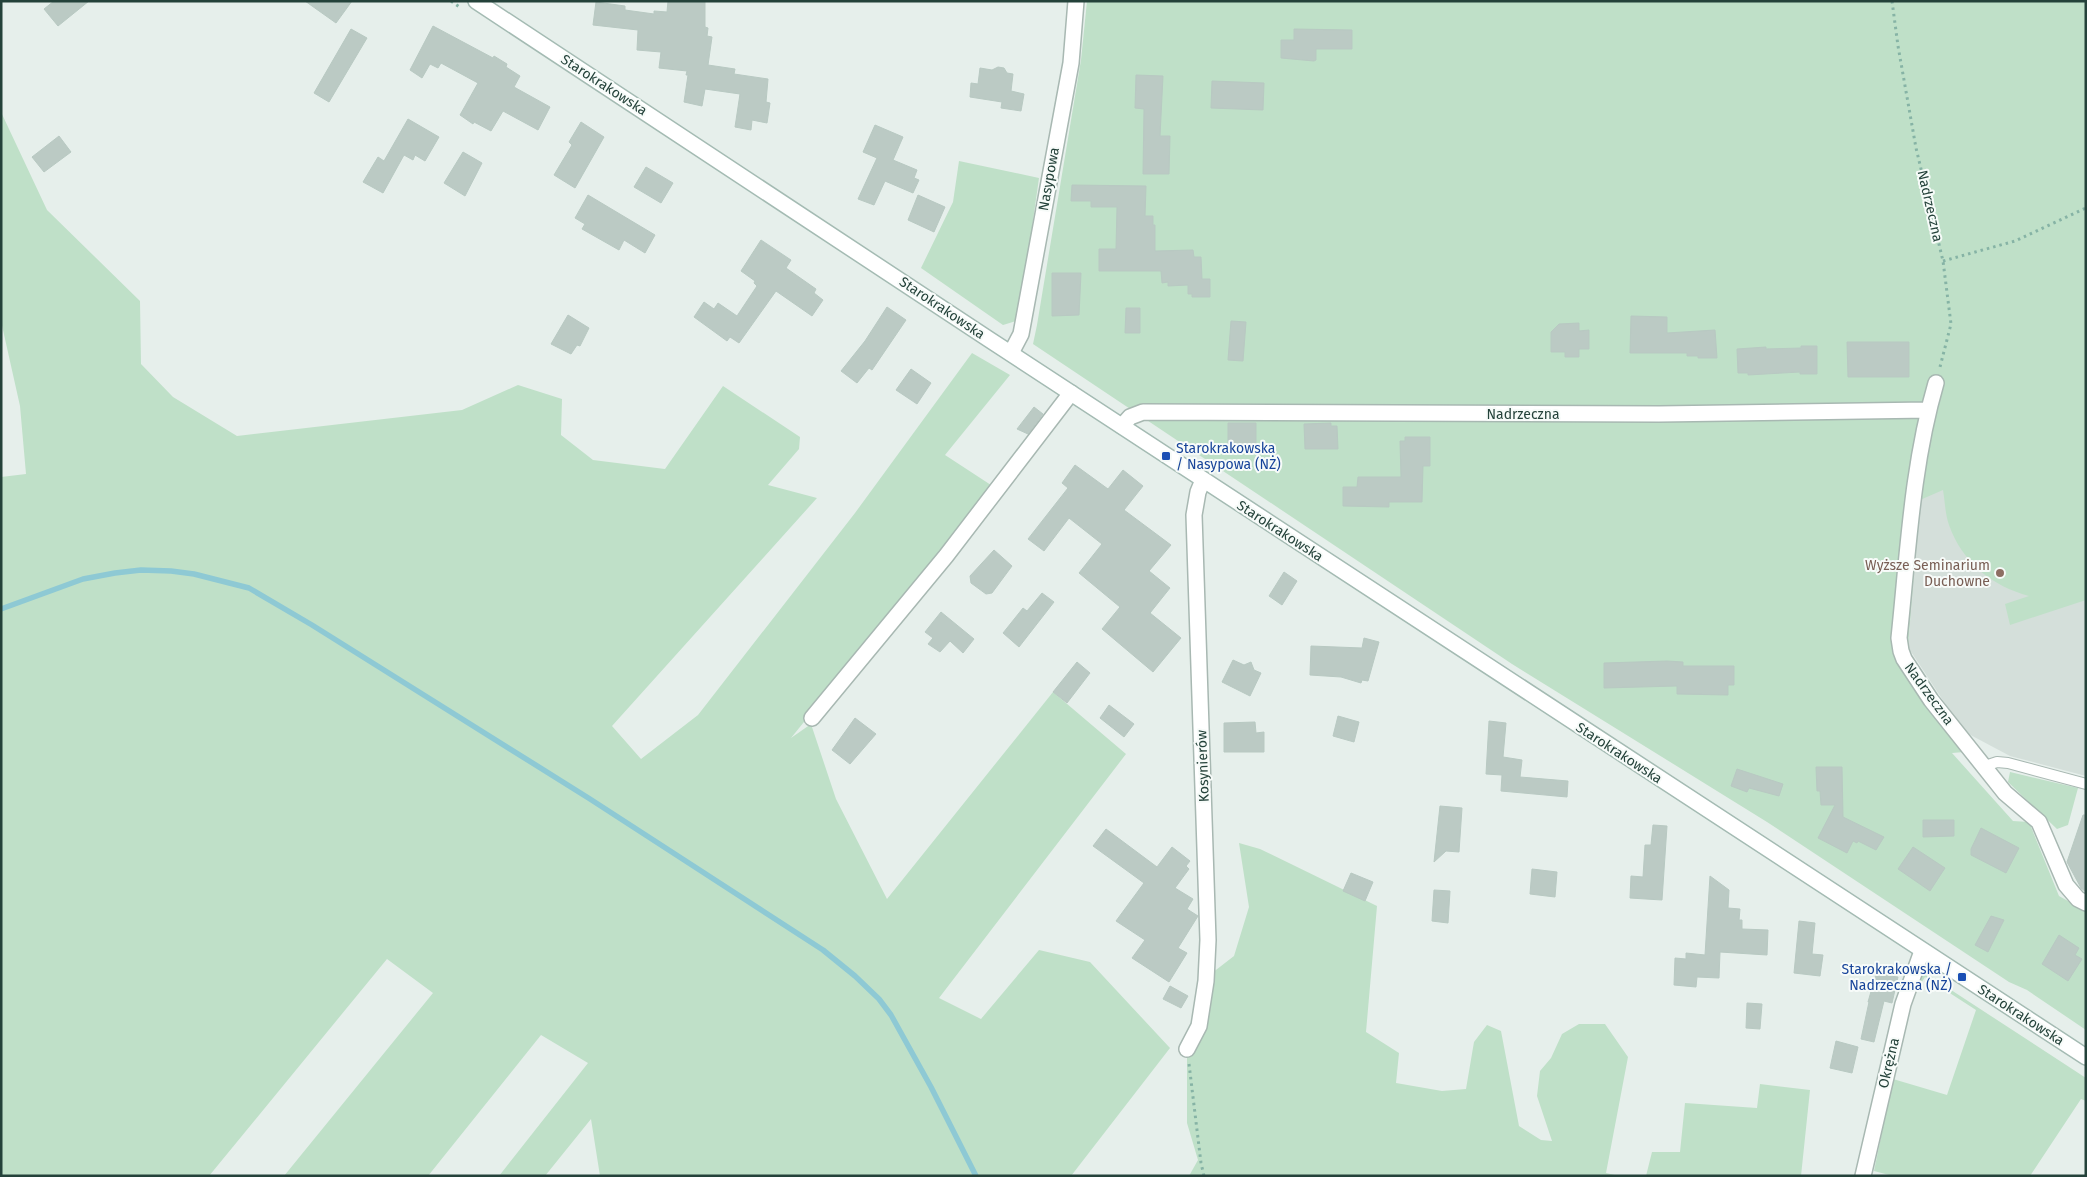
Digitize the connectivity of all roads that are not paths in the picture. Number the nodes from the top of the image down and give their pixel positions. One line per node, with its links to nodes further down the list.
1 (476, 1): 3 (street, Starokrakowska)
2 (1076, 1): 3 (street, Nasypowa)
3 (1011, 354): 5 (street, Starokrakowska)
4 (1936, 383): 6 (street, Nadrzeczna)
5 (1071, 393): 7 (street, Starokrakowska); 9 (street)
6 (1928, 410): 7 (street, Nadrzeczna); 10 (street, Nadrzeczna)
7 (1122, 426): 8 (street, Starokrakowska)
8 (1203, 480): 13 (street, Starokrakowska); 14 (street, Kosynierów)
9 (812, 718)
10 (1985, 766): 11 (lane); 12 (street, Nadrzeczna)
11 (2086, 784)
12 (2086, 903)
13 (1922, 951): 15 (street, Starokrakowska); 16 (street, Okrężna)
14 (1187, 1049)
15 (2086, 1058)
16 (1863, 1176)

